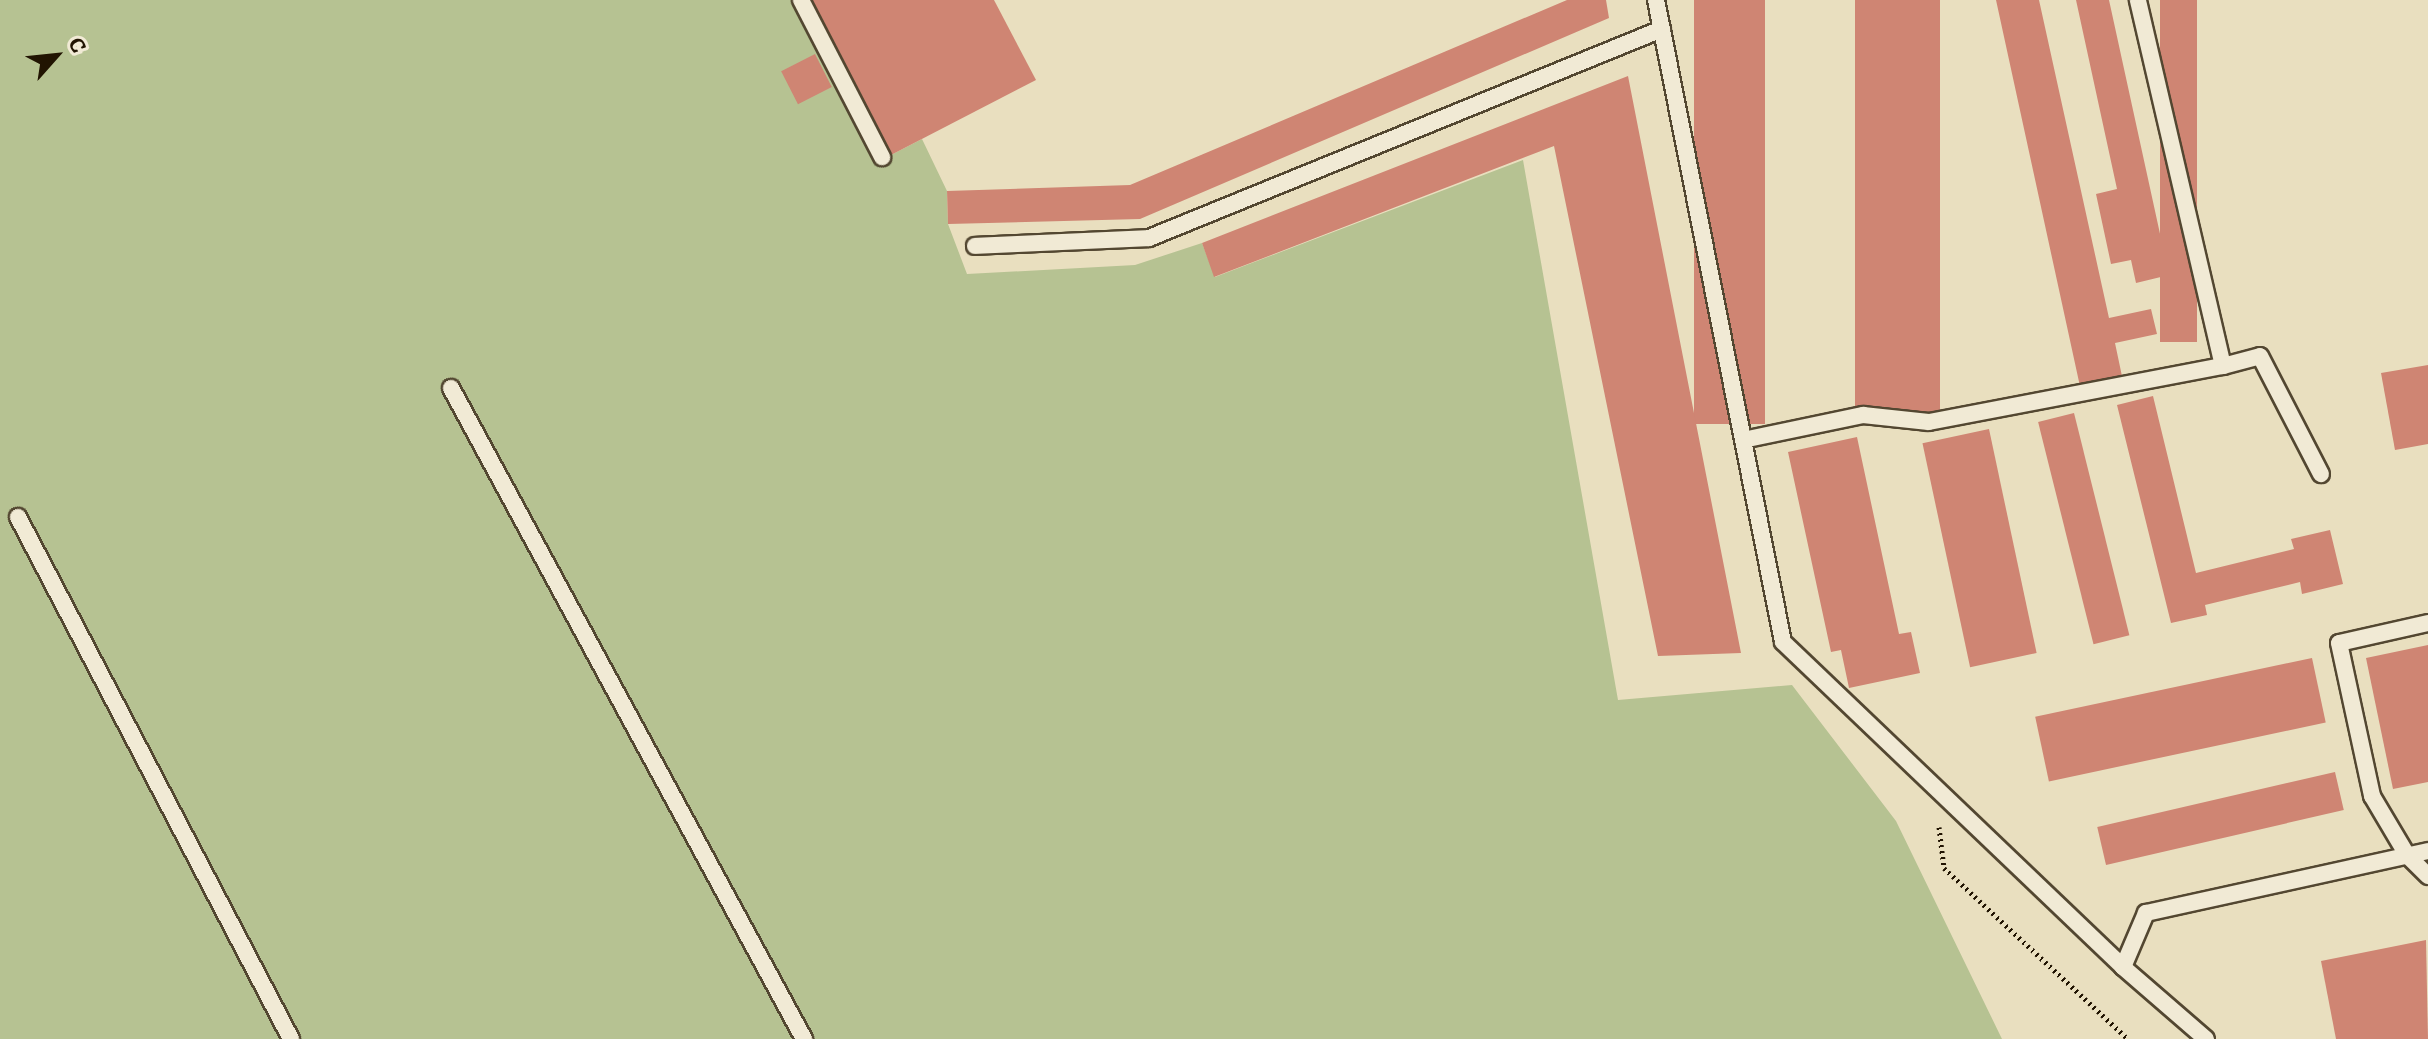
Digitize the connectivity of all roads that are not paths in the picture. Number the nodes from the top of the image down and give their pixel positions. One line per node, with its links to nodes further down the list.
1 (801, 0): 5 (lane)
2 (1656, 0): 4 (lane)
3 (2138, 0): 7 (lane)
4 (1662, 29): 6 (lane); 9 (lane)
5 (882, 157)
6 (975, 246)
7 (2223, 366): 9 (lane); 10 (lane)
8 (451, 388): 18 (lane)
9 (1743, 440): 16 (lane)
10 (2321, 474)
11 (18, 517): 17 (lane)
12 (2428, 623): 14 (lane)
13 (2428, 851): 14 (lane)
14 (2407, 855): 15 (lane); 16 (lane)
15 (2428, 876)
16 (2123, 967): 19 (lane)
17 (291, 1039)
18 (804, 1039)
19 (2206, 1039)

